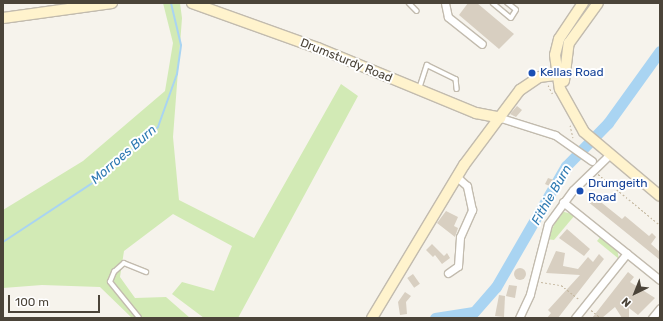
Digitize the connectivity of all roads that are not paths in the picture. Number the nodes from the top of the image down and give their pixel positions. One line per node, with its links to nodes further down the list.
1 (112, 3): 10 (main road)
2 (192, 3): 14 (main road, Drumsturdy Road)
3 (408, 3): 9 (lane)
4 (445, 3): 11 (street)
5 (493, 3): 6 (lane)
6 (507, 3)
7 (583, 3): 12 (main road)
8 (598, 3): 12 (main road)
9 (417, 11)
10 (3, 18)
11 (482, 44)
12 (560, 74): 15 (main road); 16 (main road)
13 (457, 89): 14 (lane)
14 (418, 90): 15 (main road, Drumsturdy Road)
15 (500, 118): 17 (street); 18 (main road)
16 (609, 155): 19 (main road); 20 (street)
17 (590, 159)
18 (457, 177): 23 (street); 27 (main road)
19 (660, 196)
20 (563, 202): 21 (street); 28 (street)
21 (627, 253): 24 (street); 29 (street)
22 (146, 272): 26 (lane)
23 (448, 273)
24 (660, 280)
25 (660, 308): 30 (street)
26 (139, 318)
27 (372, 318)
28 (519, 318)
29 (575, 318)
30 (652, 318)

